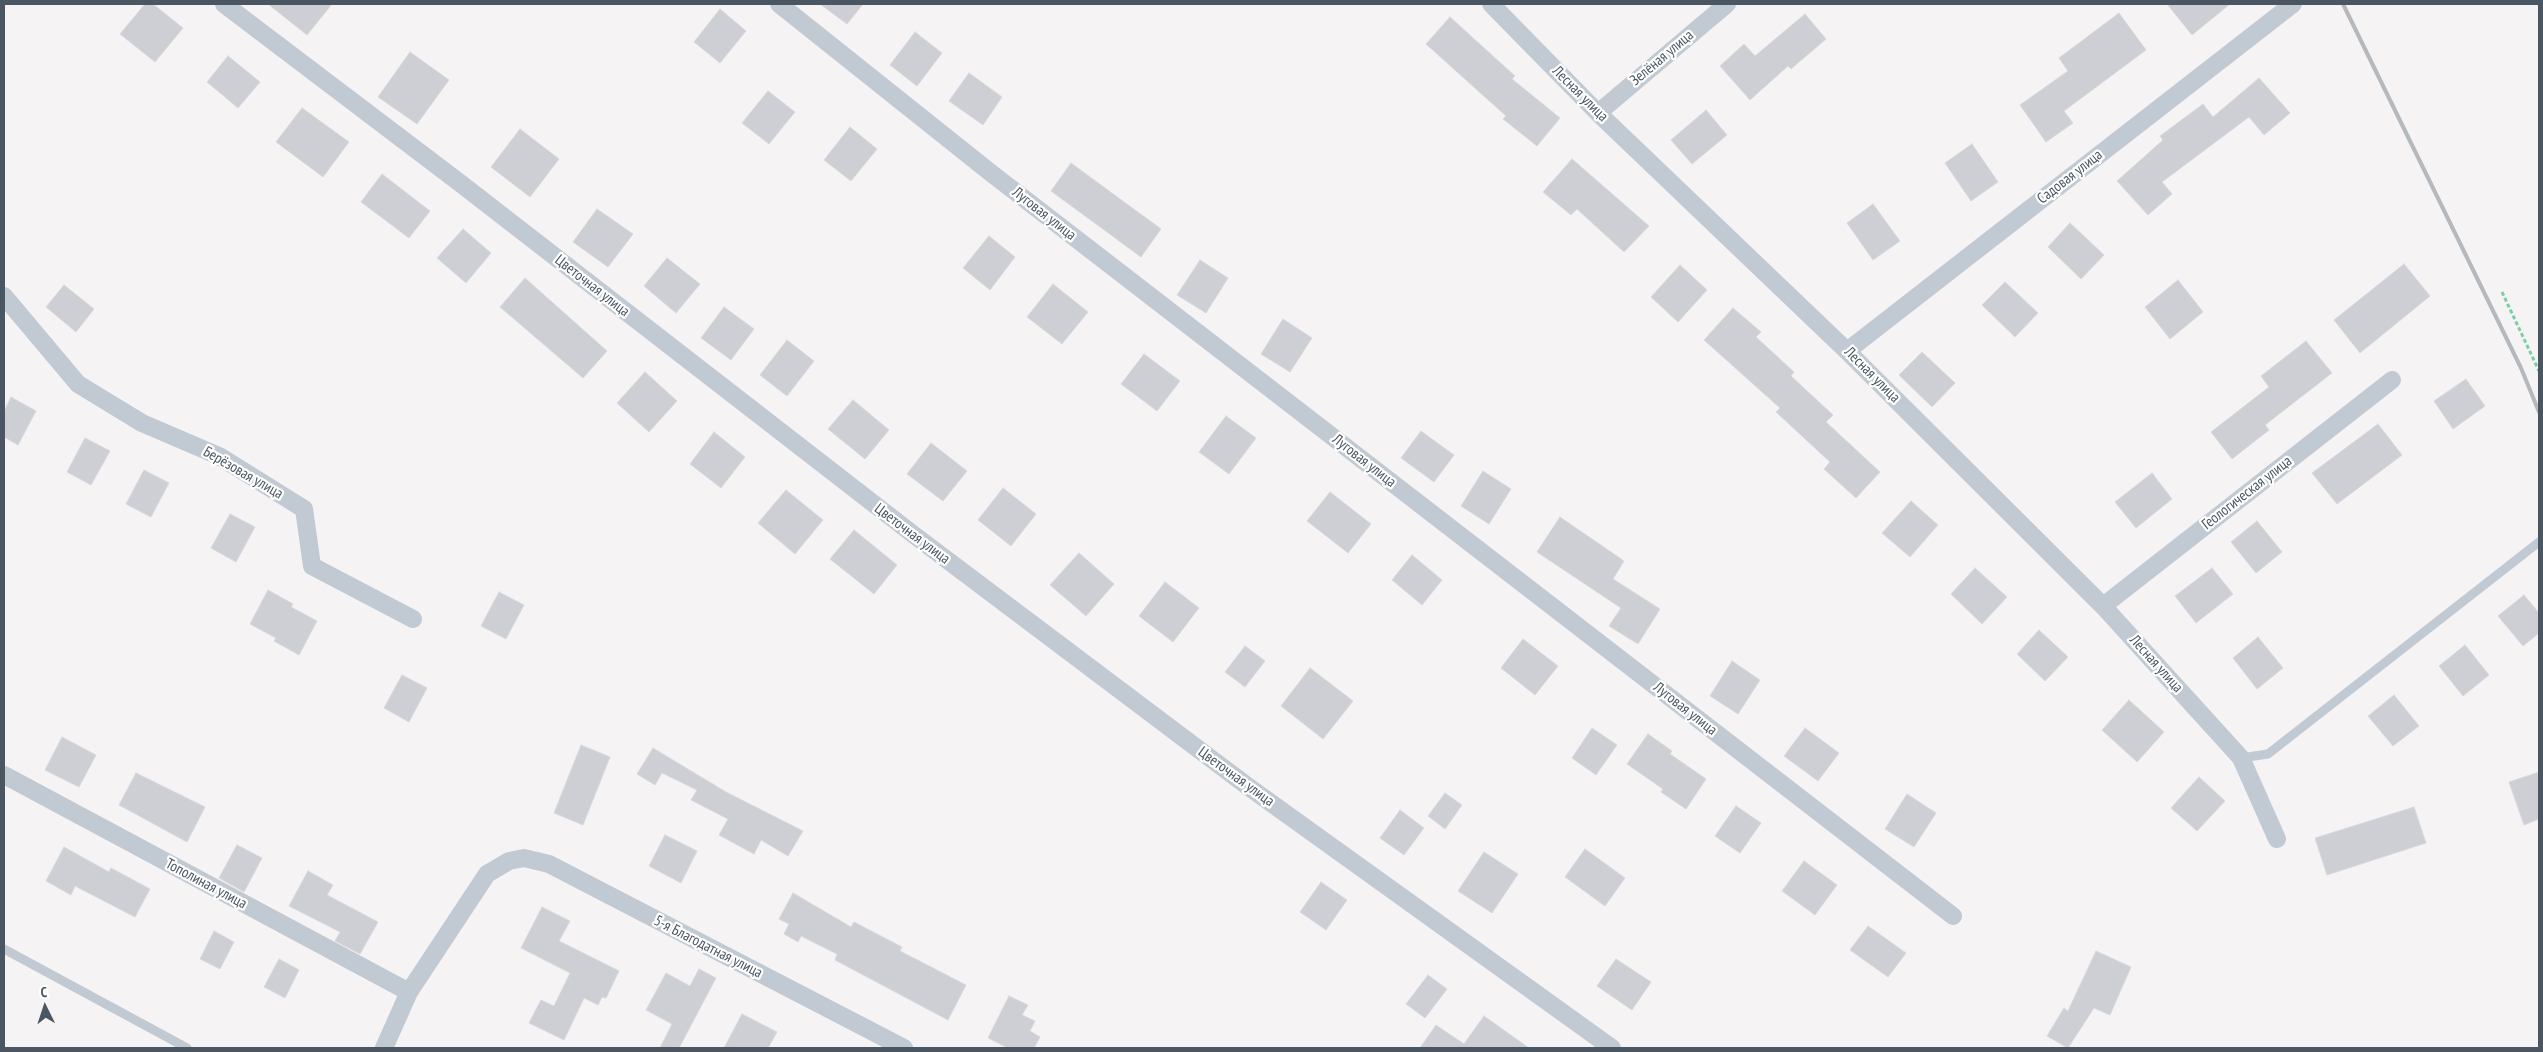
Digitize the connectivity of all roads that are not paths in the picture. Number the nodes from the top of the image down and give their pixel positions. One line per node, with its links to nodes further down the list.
1 (224, 4): 22 (street, Цветочная улица)
2 (779, 4): 16 (street, Луговая улица)
3 (1491, 4): 6 (street, Лесная улица)
4 (1727, 4): 6 (street, Зелёная улица)
5 (2293, 4): 8 (street, Садовая улица)
6 (1598, 113): 8 (street, Лесная улица)
7 (4, 296): 12 (street, Берёзовая улица)
8 (1847, 351): 11 (street, Лесная улица)
9 (2392, 380): 11 (street, Геологическая улица)
10 (2539, 542): 13 (lane)
11 (2103, 606): 13 (street, Лесная улица)
12 (413, 619)
13 (2241, 758): 15 (street, Лесная улица)
14 (4, 775): 18 (street, Тополиная улица)
15 (2277, 839)
16 (1952, 916)
17 (4, 949): 19 (lane)
18 (409, 992): 20 (street); 21 (street, 5-я Благодатная улица)
19 (187, 1048)
20 (384, 1048)
21 (904, 1048)
22 (1612, 1048)

